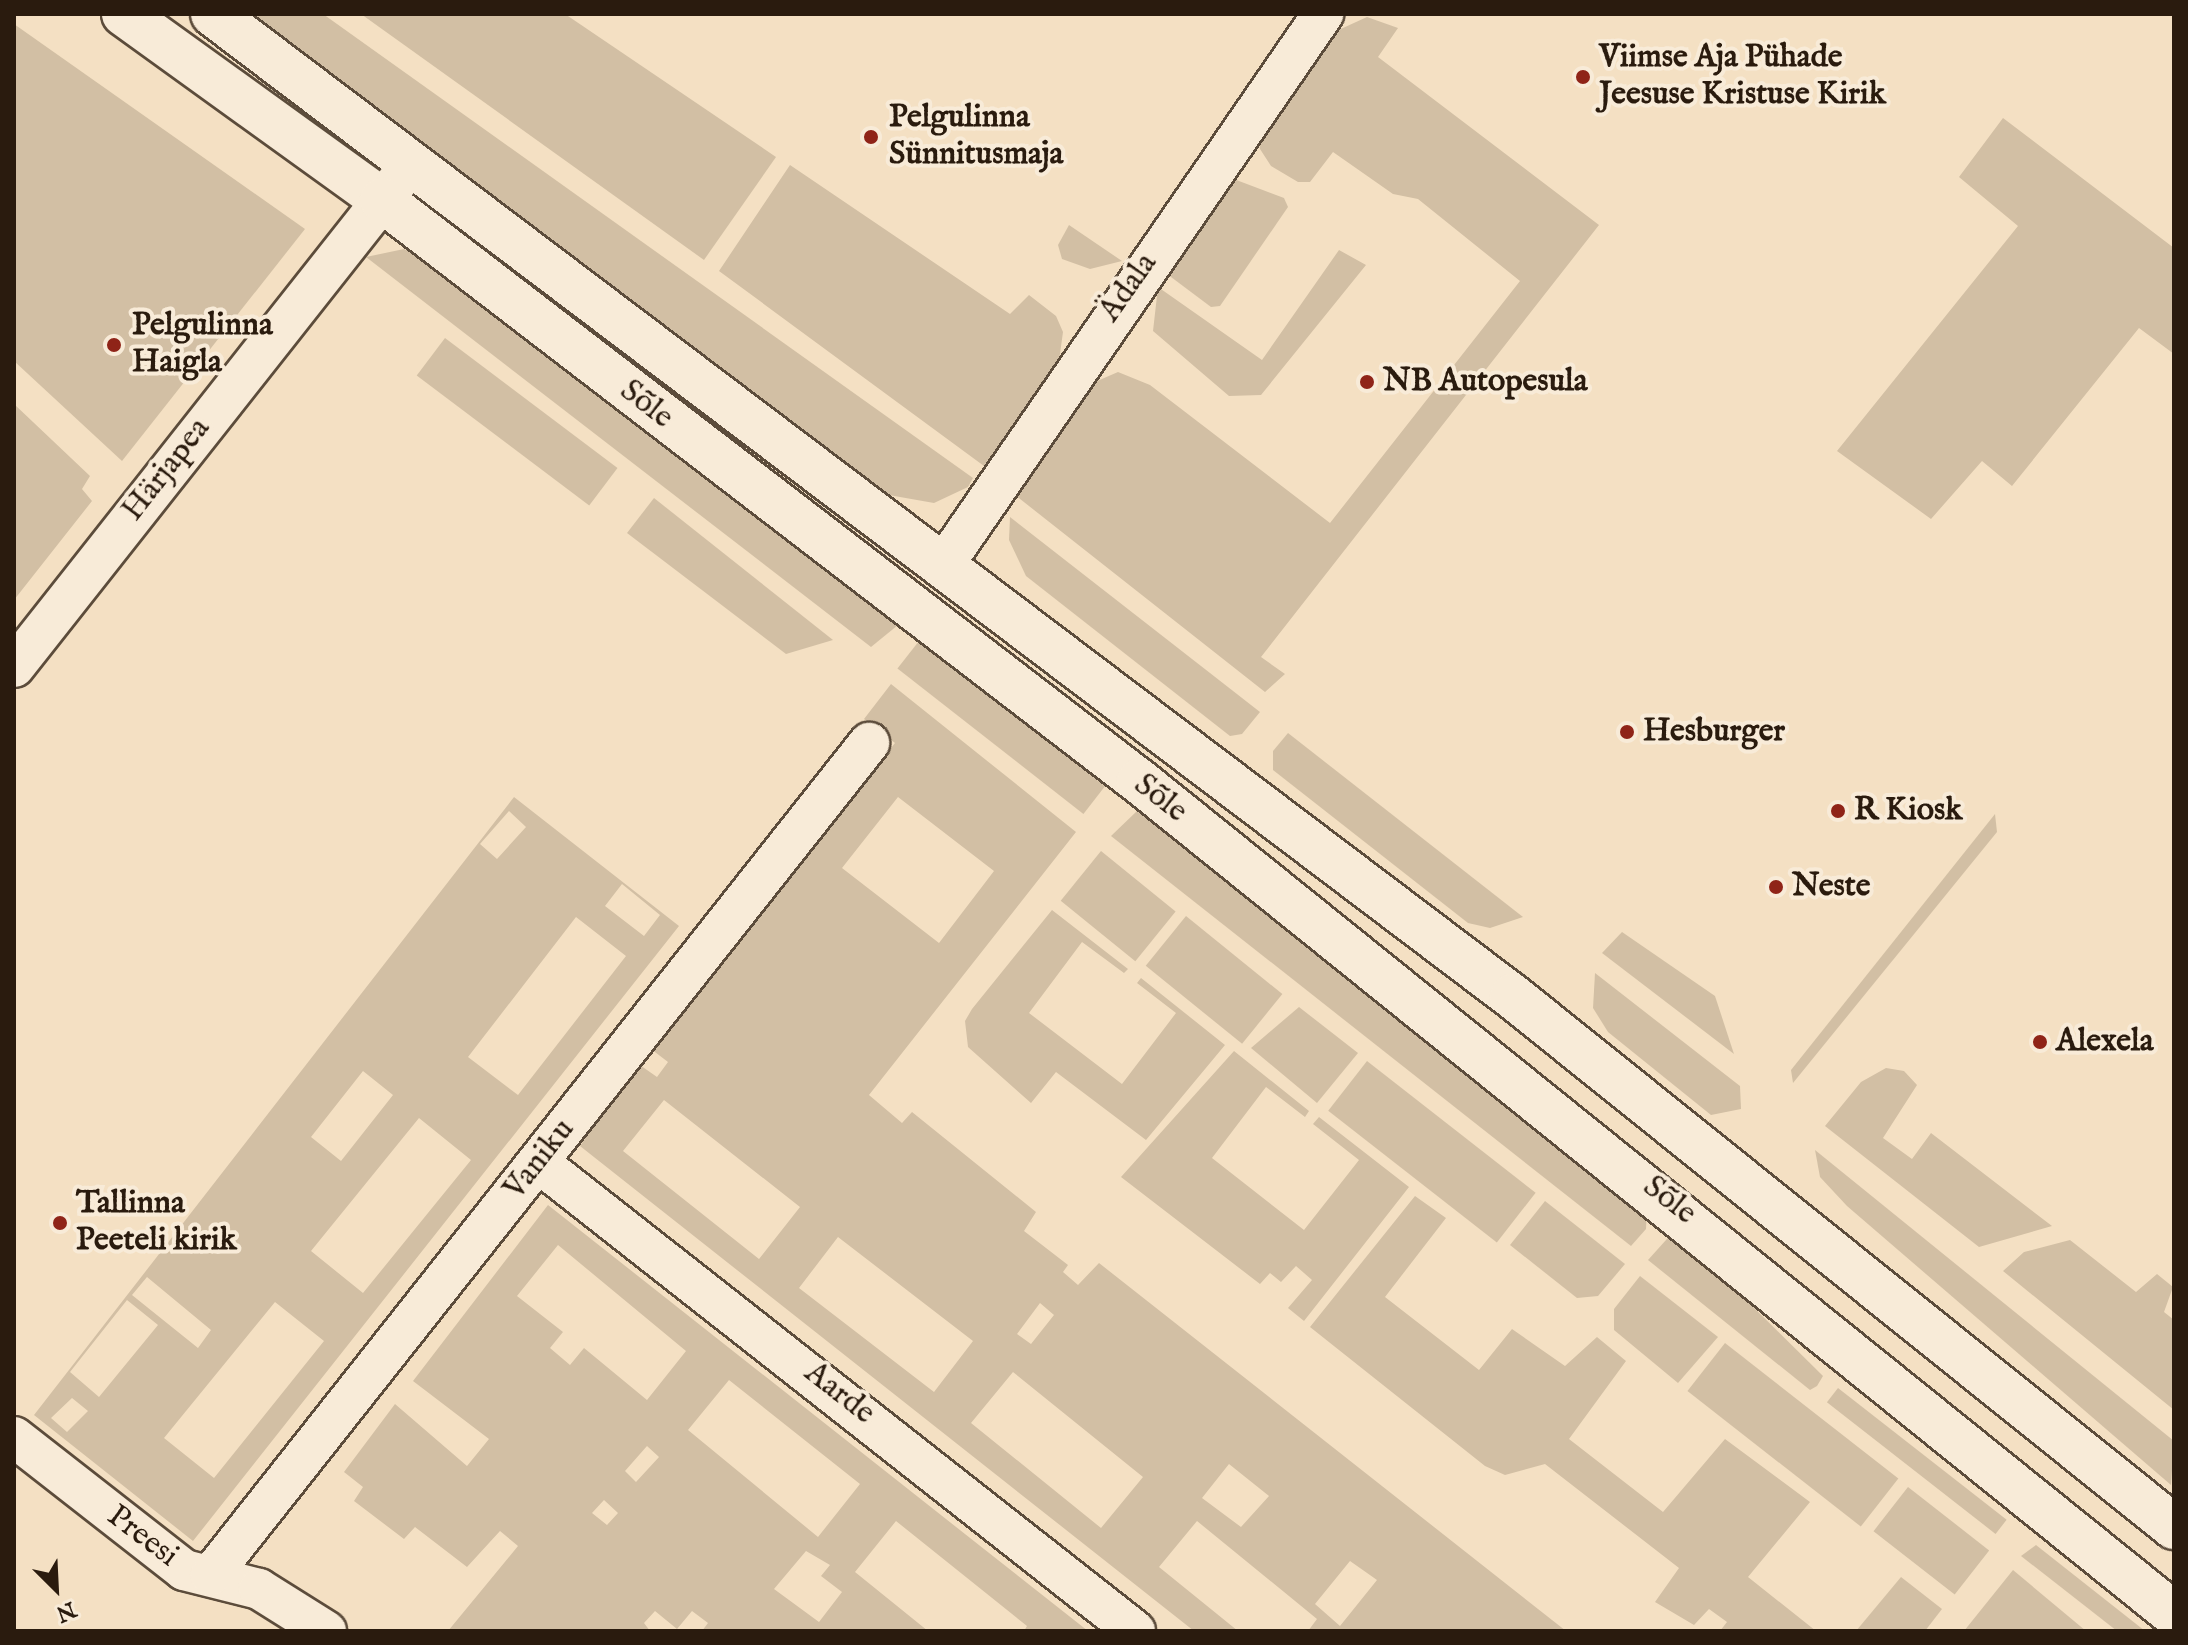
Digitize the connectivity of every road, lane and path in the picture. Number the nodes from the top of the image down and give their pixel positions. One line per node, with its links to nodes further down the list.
1 (124, 14): 5 (main road, Sõle)
2 (213, 14): 4 (main road, Sõle)
3 (1323, 14): 6 (street, Ädala)
4 (413, 162): 5 (street, Härjapea); 6 (main road, Sõle)
5 (382, 200): 7 (street, Härjapea); 13 (main road, Sõle)
6 (942, 567): 11 (main road, Sõle)
7 (14, 667)
8 (869, 743): 9 (street, Vaniku)
9 (538, 1162): 12 (street, Vaniku); 15 (street, Aarde)
10 (14, 1437): 12 (street, Preesi)
11 (2174, 1527)
12 (211, 1575): 14 (street, Preesi)
13 (2174, 1614)
14 (326, 1631)
15 (1135, 1631)

